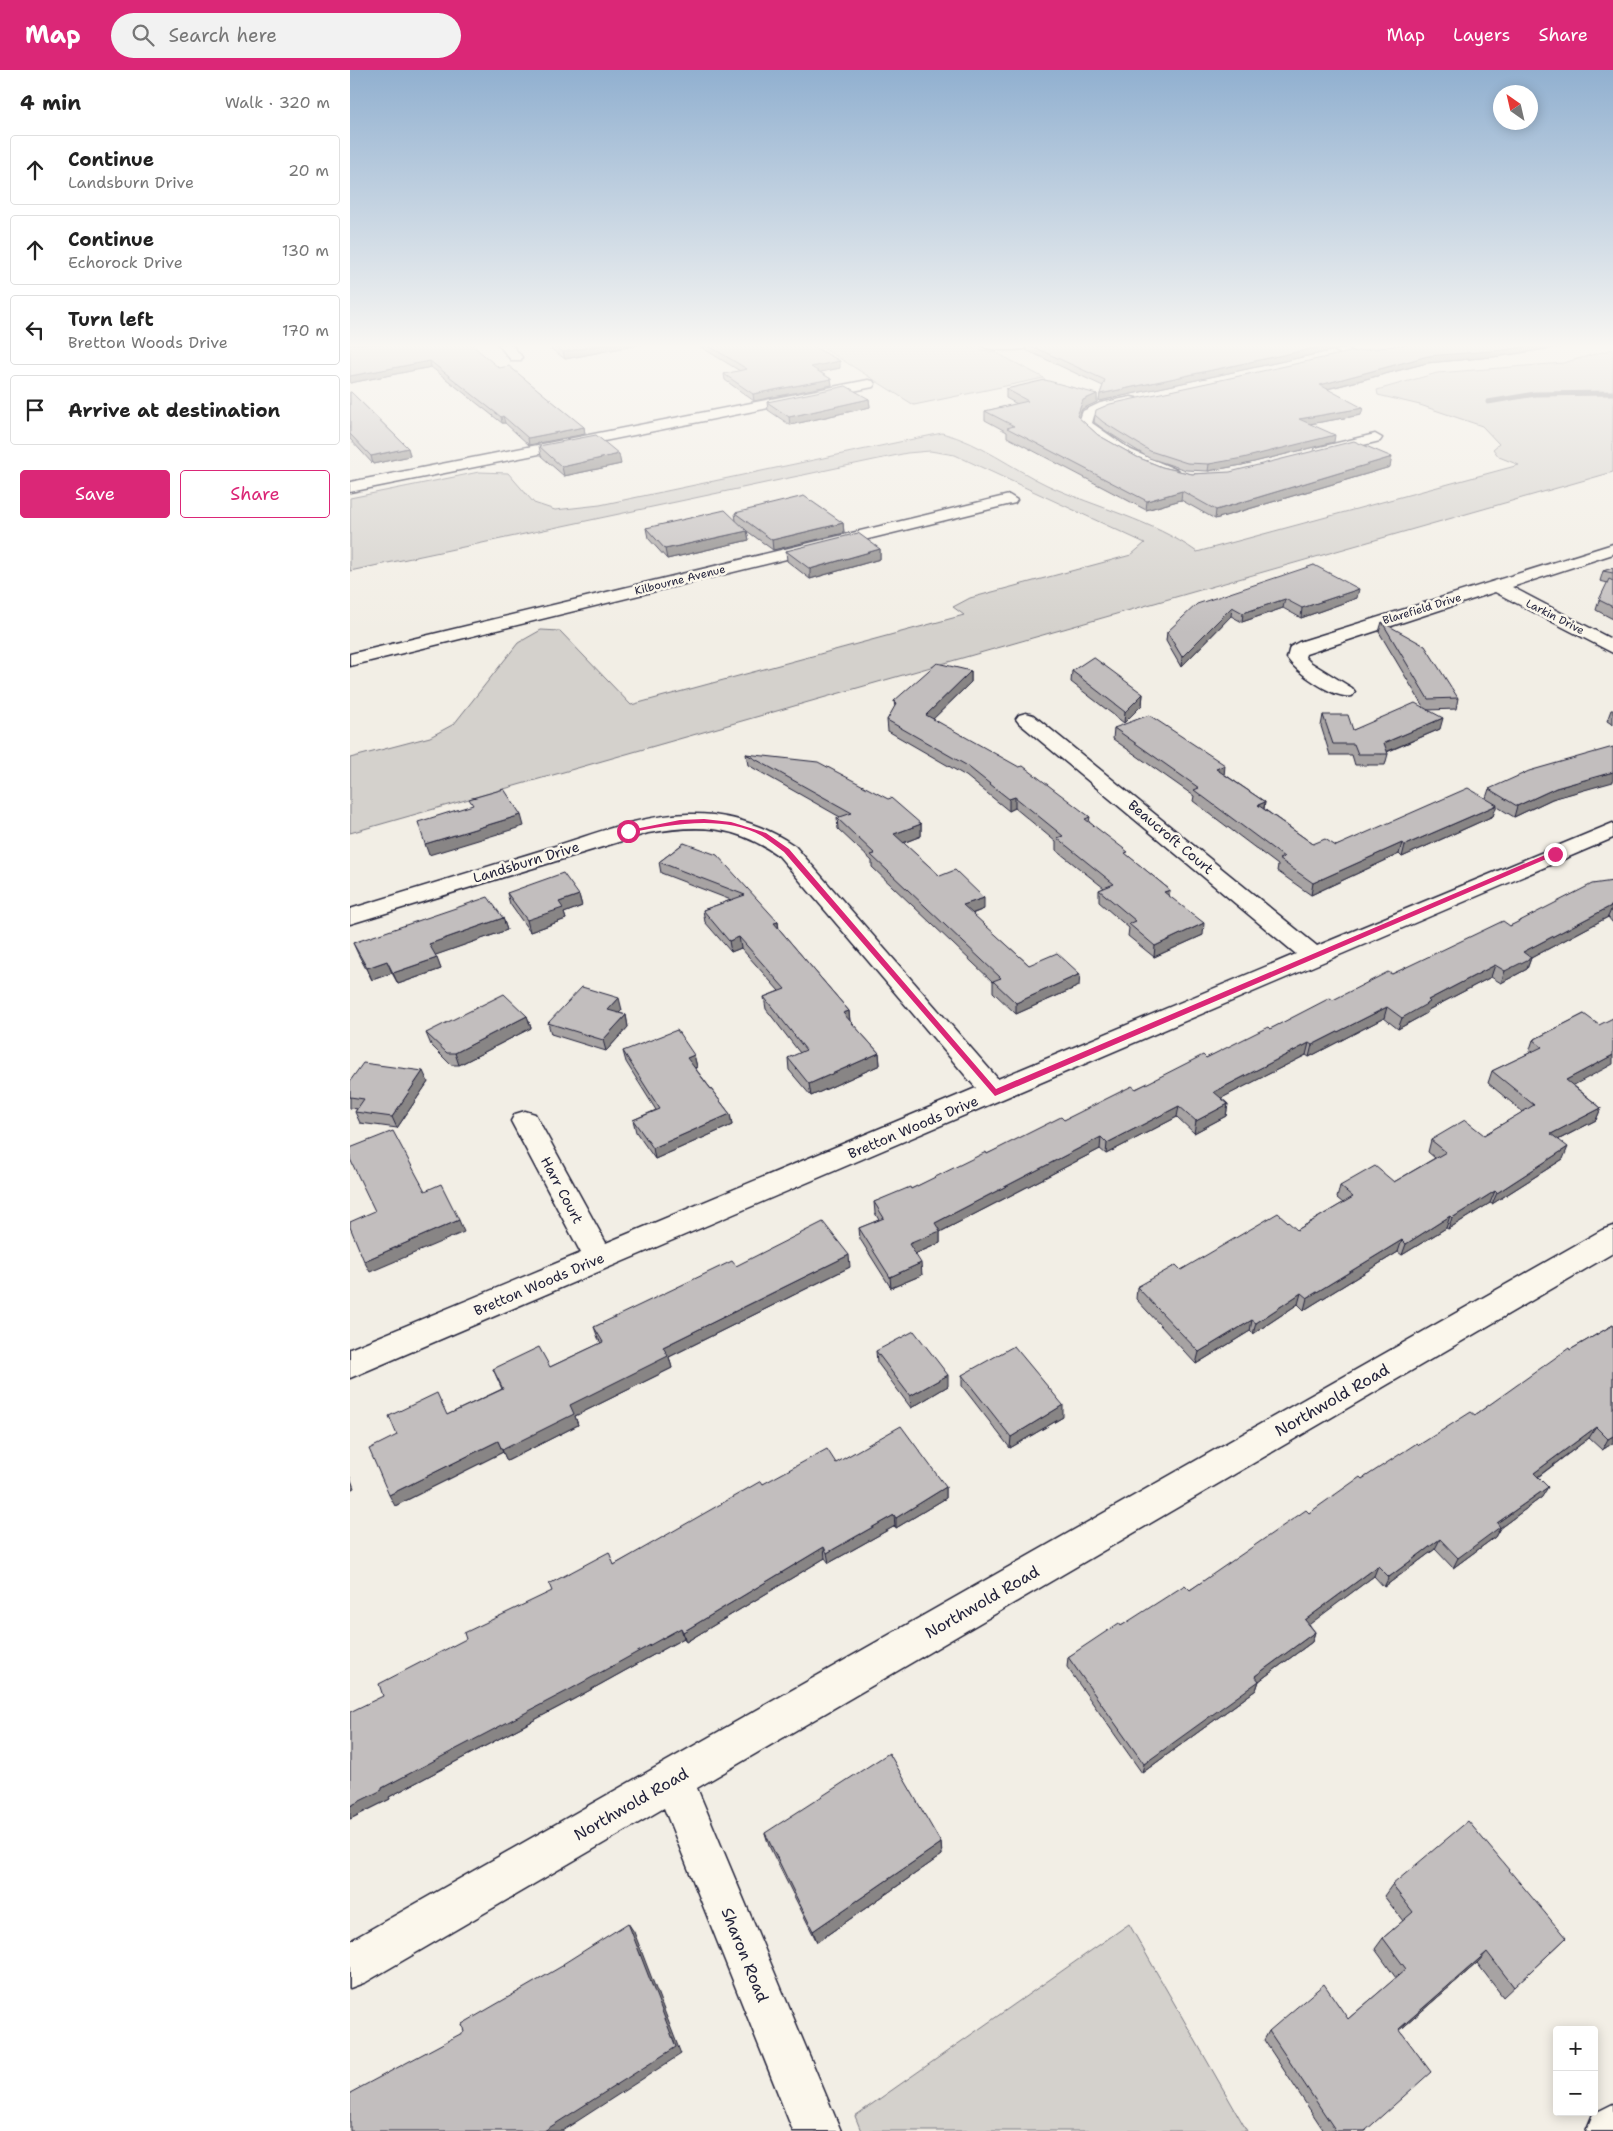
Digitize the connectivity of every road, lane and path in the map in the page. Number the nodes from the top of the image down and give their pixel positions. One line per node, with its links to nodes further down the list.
1 (585, 440): 6 (street)
2 (1106, 440): 5 (street)
3 (1366, 440): 4 (street)
4 (1311, 454)
5 (1187, 476)
6 (350, 487)
7 (1009, 500): 11 (street, Kilbourne Avenue)
8 (1613, 549): 9 (street, Blarefield Drive)
9 (1497, 586): 10 (street, Larkin Drive); 12 (street, Blarefield Drive)
10 (1613, 647)
11 (350, 660)
12 (1345, 692)
13 (1026, 719): 16 (street, Beaucroft Court)
14 (1613, 830): 16 (street, Bretton Woods Drive)
15 (350, 917): 17 (street, Landsburn Drive)
16 (1314, 956): 17 (street, Bretton Woods Drive)
17 (995, 1093): 20 (street, Bretton Woods Drive)
18 (525, 1121): 20 (street, Harr Court)
19 (1613, 1238): 22 (street, Northwold Road)
20 (599, 1259): 21 (street, Bretton Woods Drive)
21 (350, 1364)
22 (673, 1780): 23 (street, Northwold Road); 25 (street, Sharon Road)
23 (350, 1966)
24 (1613, 2128): 26 (street)
25 (817, 2131)
26 (1610, 2131)

